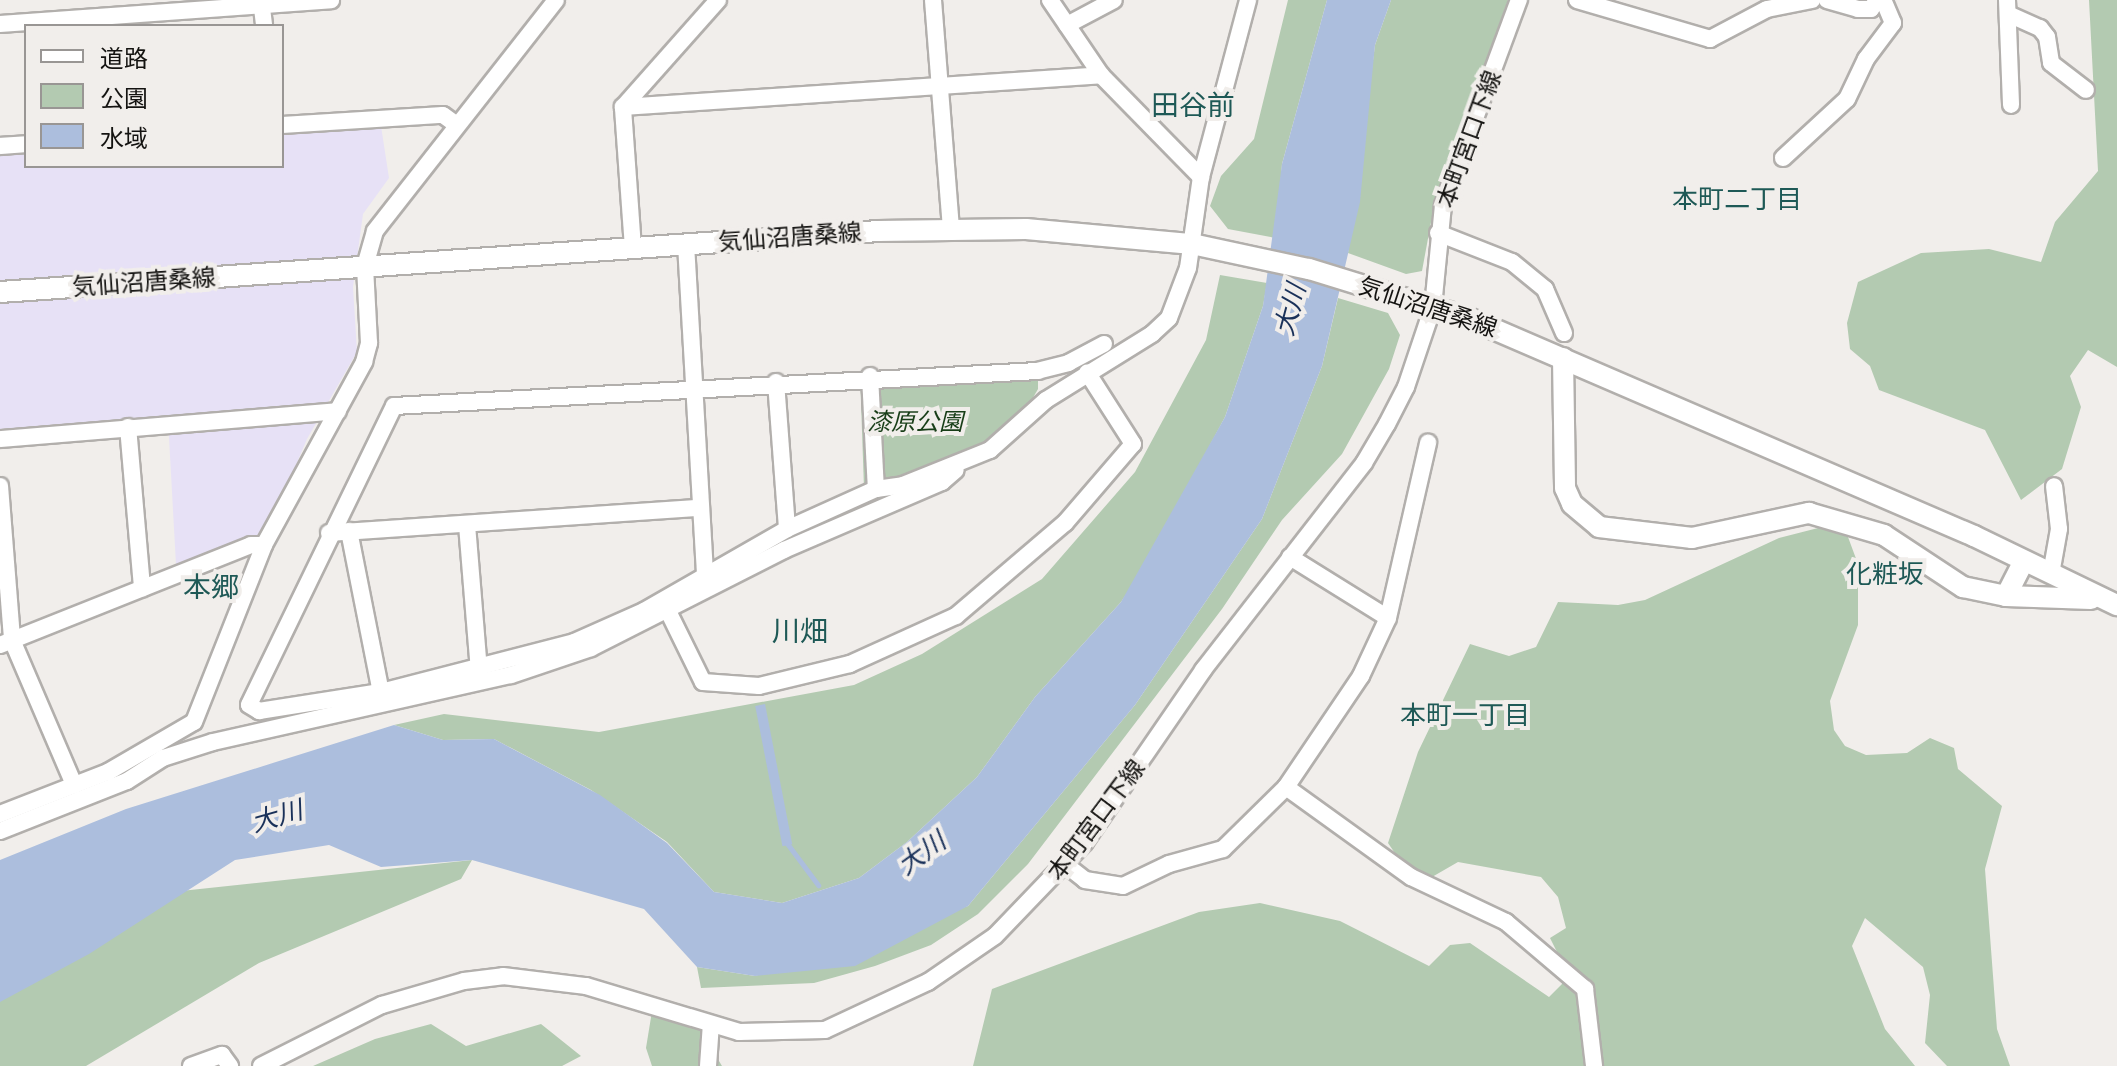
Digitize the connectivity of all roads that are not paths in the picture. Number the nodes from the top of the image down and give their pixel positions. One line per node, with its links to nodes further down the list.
1 (331, 0): 13 (street)
2 (556, 0): 25 (street)
3 (718, 0): 23 (street)
4 (933, 0): 20 (street)
5 (1050, 0): 18 (street)
6 (1114, 0): 18 (street)
7 (1248, 0): 29 (street)
8 (1519, 0): 31 (street, 本町宮口下線)
9 (1577, 0): 10 (street)
10 (1812, 0)
11 (1827, 0): 12 (street)
12 (1880, 0): 28 (street)
13 (262, 2): 15 (street); 17 (street)
14 (2008, 7): 21 (street); 22 (street)
15 (108, 21): 16 (street)
16 (0, 24)
17 (264, 24)
18 (1067, 25): 19 (street)
19 (1101, 75): 20 (street); 29 (street)
20 (939, 82): 23 (street); 30 (street)
21 (2086, 90)
22 (2011, 105)
23 (623, 107): 34 (street)
24 (284, 125): 25 (street)
25 (457, 125): 35 (street)
26 (24, 144): 27 (street)
27 (0, 146)
28 (1783, 158)
29 (1201, 177): 33 (street)
30 (951, 228): 32 (main road, 気仙沼唐桑線); 33 (main road, 気仙沼唐桑線)
31 (1438, 233): 37 (street, 本町宮口下線); 38 (street)
32 (686, 244): 34 (main road, 気仙沼唐桑線); 44 (street)
33 (1192, 244): 37 (main road, 気仙沼唐桑線); 41 (street)
34 (633, 248): 35 (main road, 気仙沼唐桑線)
35 (365, 266): 36 (main road, 気仙沼唐桑線); 45 (street)
36 (0, 292)
37 (1433, 307): 40 (main road, 気仙沼唐桑線); 59 (street, 本町宮口下線)
38 (1564, 333)
39 (1104, 344): 42 (street)
40 (1563, 358): 61 (main road, 気仙沼唐桑線); 65 (main road, 気仙沼唐桑線)
41 (1087, 372): 49 (street); 67 (street)
42 (870, 376): 43 (street); 52 (street)
43 (776, 382): 44 (street); 55 (street)
44 (694, 386): 53 (street); 57 (street)
45 (338, 411): 46 (street); 58 (street)
46 (128, 427): 47 (street); 64 (street)
47 (0, 439)
48 (1428, 443): 68 (street)
49 (973, 456): 52 (street); 67 (street)
50 (0, 486): 60 (street)
51 (2054, 486): 63 (street)
52 (876, 489): 55 (street)
53 (699, 508): 54 (street); 62 (street)
54 (467, 525): 56 (street); 70 (street)
55 (787, 529): 62 (street)
56 (349, 531): 57 (street); 71 (street)
57 (329, 533): 71 (street)
58 (264, 545): 64 (street); 72 (street)
59 (1290, 557): 68 (street); 76 (street, 本町宮口下線)
60 (2, 560): 69 (street)
61 (2024, 561): 63 (main road, 気仙沼唐桑線); 65 (main road)
62 (705, 574): 70 (street)
63 (2051, 574): 66 (main road, 気仙沼唐桑線)
64 (142, 588): 69 (street)
65 (2006, 596): 66 (main road, 気仙沼唐桑線)
66 (2112, 603)
67 (668, 611): 75 (street)
68 (1388, 618): 73 (street)
69 (6, 643): 72 (street)
70 (479, 670): 71 (street)
71 (381, 692)
72 (74, 785): 74 (street)
73 (1286, 787): 76 (street); 82 (street)
74 (0, 814)
75 (0, 831)
76 (1066, 865): 77 (street, 本町宮口下線)
77 (711, 1027): 80 (street, 本町宮口下線); 81 (street)
78 (191, 1066): 79 (street)
79 (230, 1066)
80 (261, 1066)
81 (708, 1066)
82 (1594, 1066)

